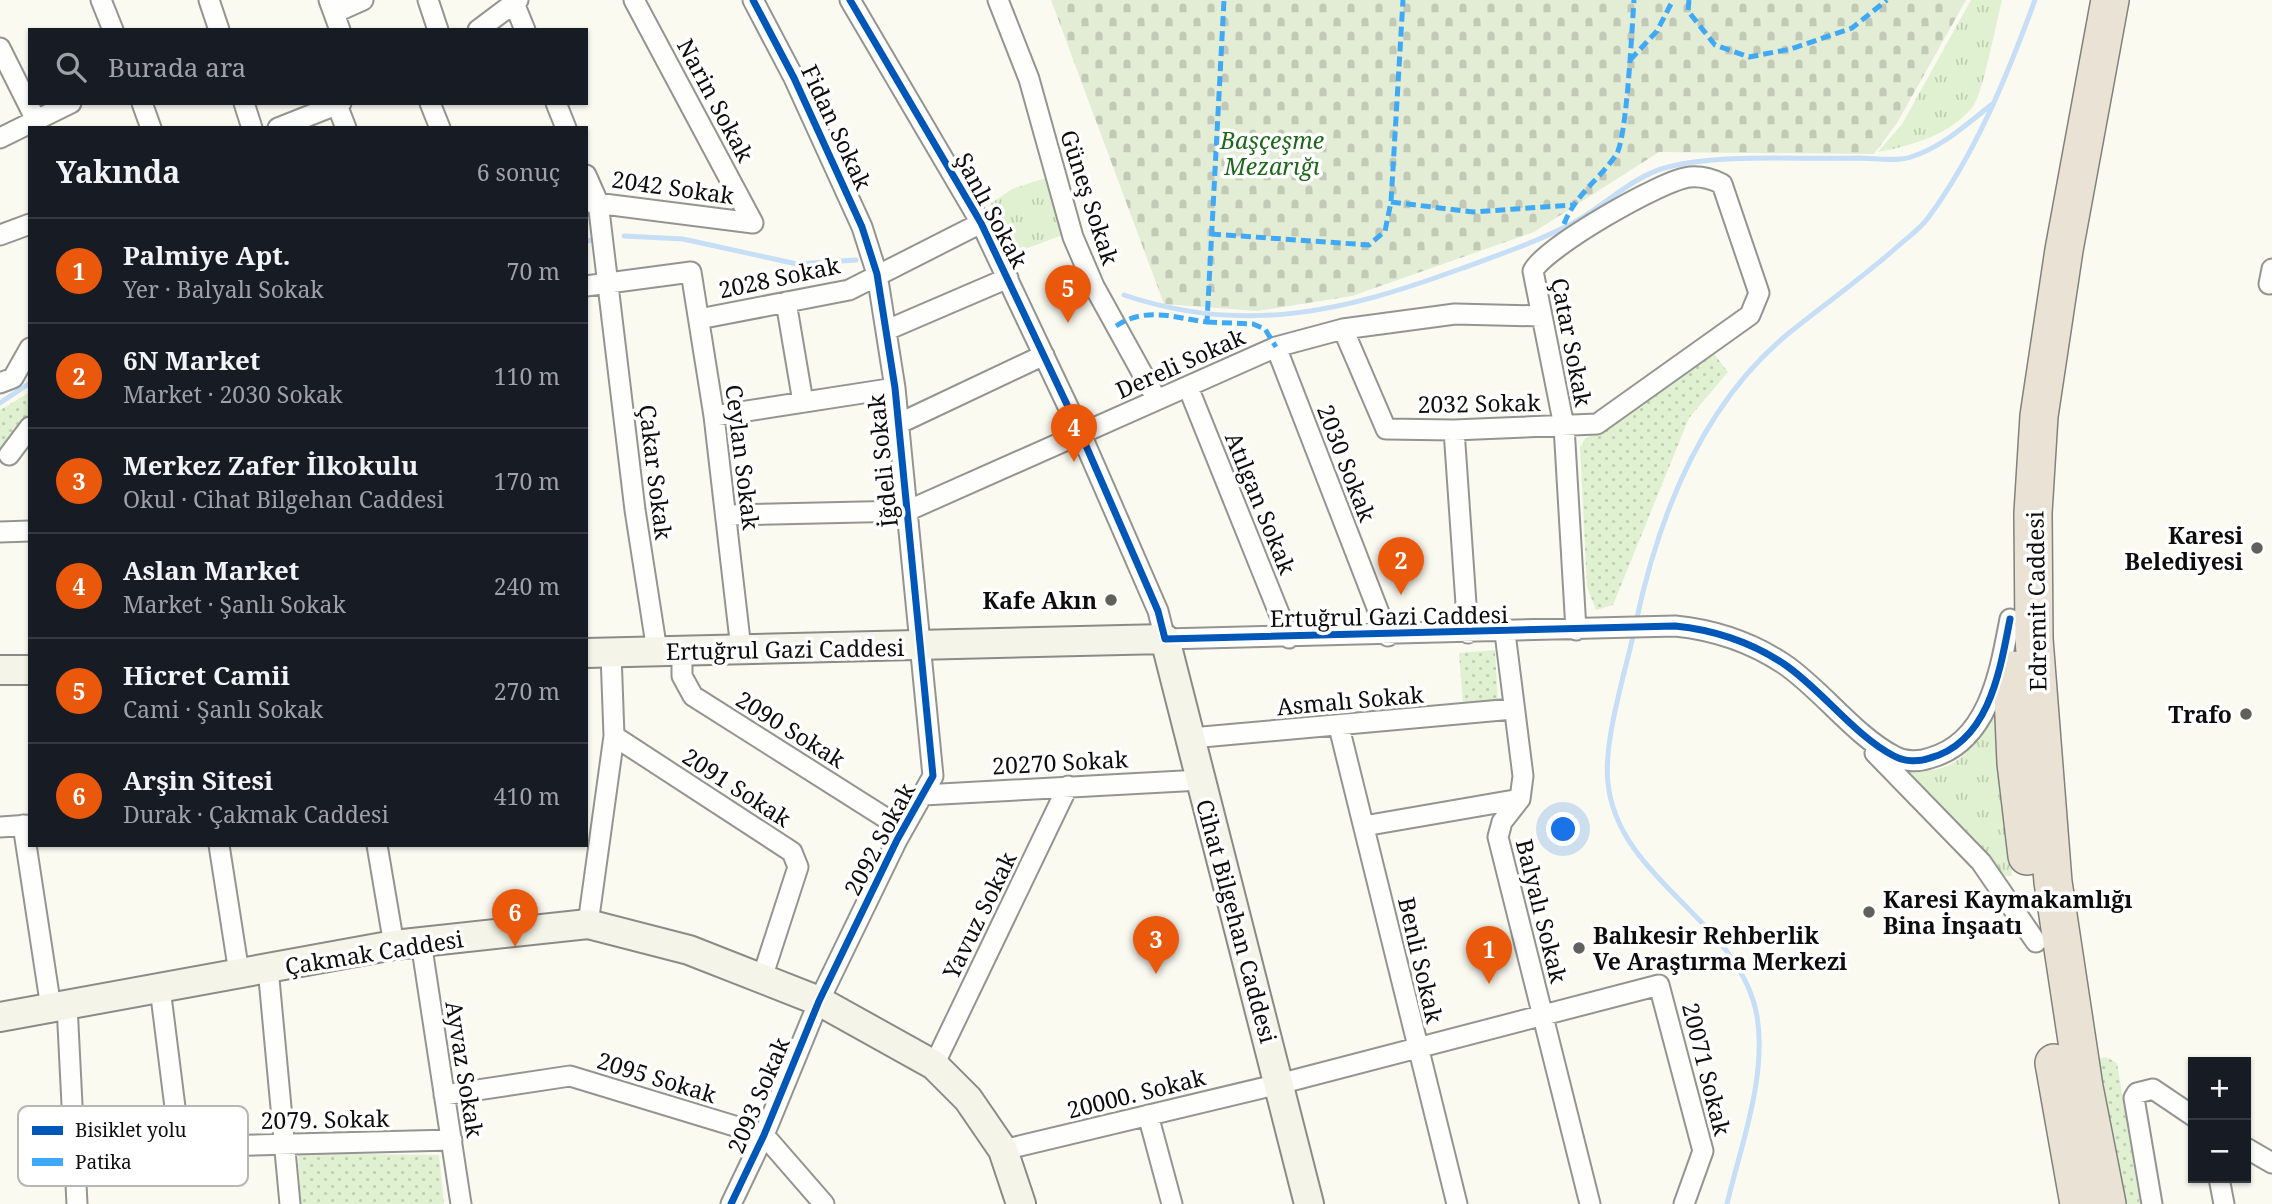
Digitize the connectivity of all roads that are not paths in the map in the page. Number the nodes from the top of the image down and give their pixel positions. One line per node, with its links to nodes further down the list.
1 (101, 0): 13 (street)
2 (209, 0): 14 (street)
3 (363, 0): 12 (street)
4 (428, 0): 15 (street)
5 (634, 0): 38 (street, Narin Sokak)
6 (753, 0): 42 (street, Fidan Sokak)
7 (850, 0): 39 (street, Şanlı Sokak)
8 (998, 0): 58 (street, Güneş Sokak)
9 (2088, 0): 72 (highway, Edremit Caddesi)
10 (2110, 0): 143 (highway, Edremit Caddesi)
11 (516, 2): 16 (street); 17 (street)
12 (334, 14)
13 (112, 28)
14 (218, 28)
15 (437, 28)
16 (481, 28)
17 (524, 28)
18 (0, 48): 19 (street)
19 (28, 104)
20 (28, 105): 28 (street)
21 (67, 105): 28 (street)
22 (143, 105): 29 (street)
23 (245, 105): 30 (street)
24 (336, 105): 31 (street)
25 (339, 105): 32 (street)
26 (431, 105): 33 (street)
27 (557, 105): 34 (street)
28 (36, 120): 35 (street)
29 (150, 126)
30 (251, 126)
31 (283, 126)
32 (345, 126)
33 (439, 126)
34 (565, 126)
35 (0, 138)
36 (588, 184): 37 (street, Çakar Sokak)
37 (592, 202): 38 (street, 2042 Sokak); 44 (street, Çakar Sokak)
38 (753, 223)
39 (981, 223): 42 (street, 2028 Sokak); 43 (street, Şanlı Sokak)
40 (28, 225): 41 (street)
41 (0, 235)
42 (877, 274): 47 (street, 2028 Sokak); 51 (street, İğdeli Sokak)
43 (1008, 278): 51 (street); 54 (street, Şanlı Sokak)
44 (609, 282): 45 (street); 49 (street, Ceylan Sokak); 81 (street, Çakar Sokak)
45 (588, 286)
46 (1759, 293): 48 (street, Çatar Sokak); 62 (street, 2032 Sokak)
47 (786, 302): 49 (street, 2028 Sokak); 59 (street)
48 (1541, 316): 50 (street, Dereli Sokak); 62 (street, Çatar Sokak)
49 (699, 318): 60 (street, Ceylan Sokak)
50 (1343, 329): 52 (street, Dereli Sokak); 64 (street, 2032 Sokak)
51 (887, 330): 57 (street, İğdeli Sokak)
52 (1276, 347): 56 (street, Dereli Sokak); 76 (street, 2030 Sokak)
53 (28, 352): 55 (street)
54 (1044, 355): 61 (street); 65 (street, Şanlı Sokak)
55 (0, 383)
56 (1188, 387): 58 (street, Dereli Sokak); 77 (street, Atılgan Sokak)
57 (895, 388): 59 (street); 61 (street, İğdeli Sokak)
58 (1157, 400): 65 (street, Dereli Sokak)
59 (803, 402): 60 (street)
60 (714, 416): 69 (street, Ceylan Sokak)
61 (898, 424): 68 (street, İğdeli Sokak)
62 (1564, 426): 64 (street, 2032 Sokak); 73 (street, Çatar Sokak)
63 (28, 429): 67 (street)
64 (1454, 430): 74 (street)
65 (1080, 432): 68 (street, Dereli Sokak); 78 (street, Şanlı Sokak)
66 (28, 454): 67 (street)
67 (4, 456)
68 (906, 511): 69 (street, Dereli Sokak); 79 (street, İğdeli Sokak)
69 (727, 515): 80 (street, Ceylan Sokak)
70 (28, 531): 71 (street)
71 (0, 532)
72 (2010, 620): 85 (street); 103 (highway, Edremit Caddesi)
73 (1576, 630): 75 (street, Ertuğrul Gazi Caddesi); 85 (street, Ertuğrul Gazi Caddesi)
74 (1468, 633): 75 (street, Ertuğrul Gazi Caddesi); 76 (street, Ertuğrul Gazi Caddesi)
75 (1505, 633): 86 (street)
76 (1388, 636): 77 (street, Ertuğrul Gazi Caddesi)
77 (1289, 638): 78 (street, Ertuğrul Gazi Caddesi)
78 (1165, 639): 79 (main road, Ertuğrul Gazi Caddesi); 89 (main road, Cihat Bilgehan Caddesi)
79 (919, 646): 80 (main road, Ertuğrul Gazi Caddesi); 92 (street, 2092 Sokak)
80 (741, 649): 81 (main road, Ertuğrul Gazi Caddesi)
81 (670, 651): 82 (main road, Ertuğrul Gazi Caddesi); 98 (street, 2090 Sokak)
82 (598, 653): 88 (street)
83 (0, 670): 84 (main road)
84 (28, 670)
85 (1824, 699): 103 (street)
86 (1513, 709): 87 (street, Asmalı Sokak); 93 (street)
87 (1339, 727): 89 (street, Asmalı Sokak); 96 (street, Benli Sokak)
88 (614, 736): 94 (street); 107 (street, 2091 Sokak)
89 (1191, 738): 90 (main road, Cihat Bilgehan Caddesi)
90 (1201, 780): 91 (street, 20270 Sokak); 116 (main road, Cihat Bilgehan Caddesi)
91 (1068, 786): 92 (street, 20270 Sokak); 115 (street, Yavuz Sokak)
92 (923, 795): 98 (street, 2092 Sokak)
93 (1520, 799): 96 (street); 112 (street, Balyalı Sokak)
94 (595, 810): 102 (street)
95 (26, 825): 97 (street)
96 (1364, 826): 114 (street, Benli Sokak)
97 (0, 827)
98 (903, 829): 110 (street, 2092 Sokak)
99 (30, 847): 111 (street)
100 (219, 847): 106 (street)
101 (378, 847): 104 (street, Ayvaz Sokak)
102 (588, 924): 104 (main road, Çakmak Caddesi); 107 (main road, Çakmak Caddesi)
103 (2036, 942): 142 (highway, Edremit Caddesi)
104 (407, 944): 105 (main road, Çakmak Caddesi); 117 (street, Ayvaz Sokak)
105 (268, 968): 106 (main road, Çakmak Caddesi); 124 (street)
106 (239, 973): 109 (main road, Çakmak Caddesi)
107 (762, 978): 110 (main road, Çakmak Caddesi)
108 (1659, 985): 112 (street, 20000. Sokak); 141 (street, 20071 Sokak)
109 (160, 988): 111 (main road, Çakmak Caddesi); 119 (street)
110 (819, 1001): 115 (main road, Çakmak Caddesi); 122 (street, 2093 Sokak)
111 (59, 1006): 113 (main road, Çakmak Caddesi); 118 (street)
112 (1542, 1016): 114 (street, 20000. Sokak); 140 (street, Balyalı Sokak)
113 (0, 1017)
114 (1416, 1048): 116 (street, 20000. Sokak); 139 (street, Benli Sokak)
115 (934, 1065): 126 (main road, Çakmak Caddesi)
116 (1279, 1084): 121 (street, 20000. Sokak); 138 (main road, Cihat Bilgehan Caddesi)
117 (444, 1095): 122 (street, 2095 Sokak); 123 (street, Ayvaz Sokak)
118 (69, 1106)
119 (175, 1106)
120 (2188, 1113): 144 (street)
121 (1148, 1115): 126 (street, 20000. Sokak); 137 (street)
122 (764, 1135): 134 (street, 2093 Sokak); 135 (street)
123 (452, 1140): 124 (street, 2079. Sokak); 133 (street, Ayvaz Sokak)
124 (285, 1144): 125 (street, 2079. Sokak); 132 (street)
125 (248, 1145)
126 (1003, 1150): 136 (main road, Çakmak Caddesi)
127 (2251, 1151): 128 (street)
128 (2272, 1163)
129 (2220, 1183): 145 (street)
130 (76, 1186): 131 (street)
131 (77, 1204)
132 (290, 1204)
133 (461, 1204)
134 (732, 1204)
135 (824, 1204)
136 (1021, 1204)
137 (1172, 1204)
138 (1309, 1204)
139 (1457, 1204)
140 (1590, 1204)
141 (1684, 1204)
142 (2079, 1204)
143 (2107, 1204)
144 (2152, 1204)
145 (2224, 1204)

